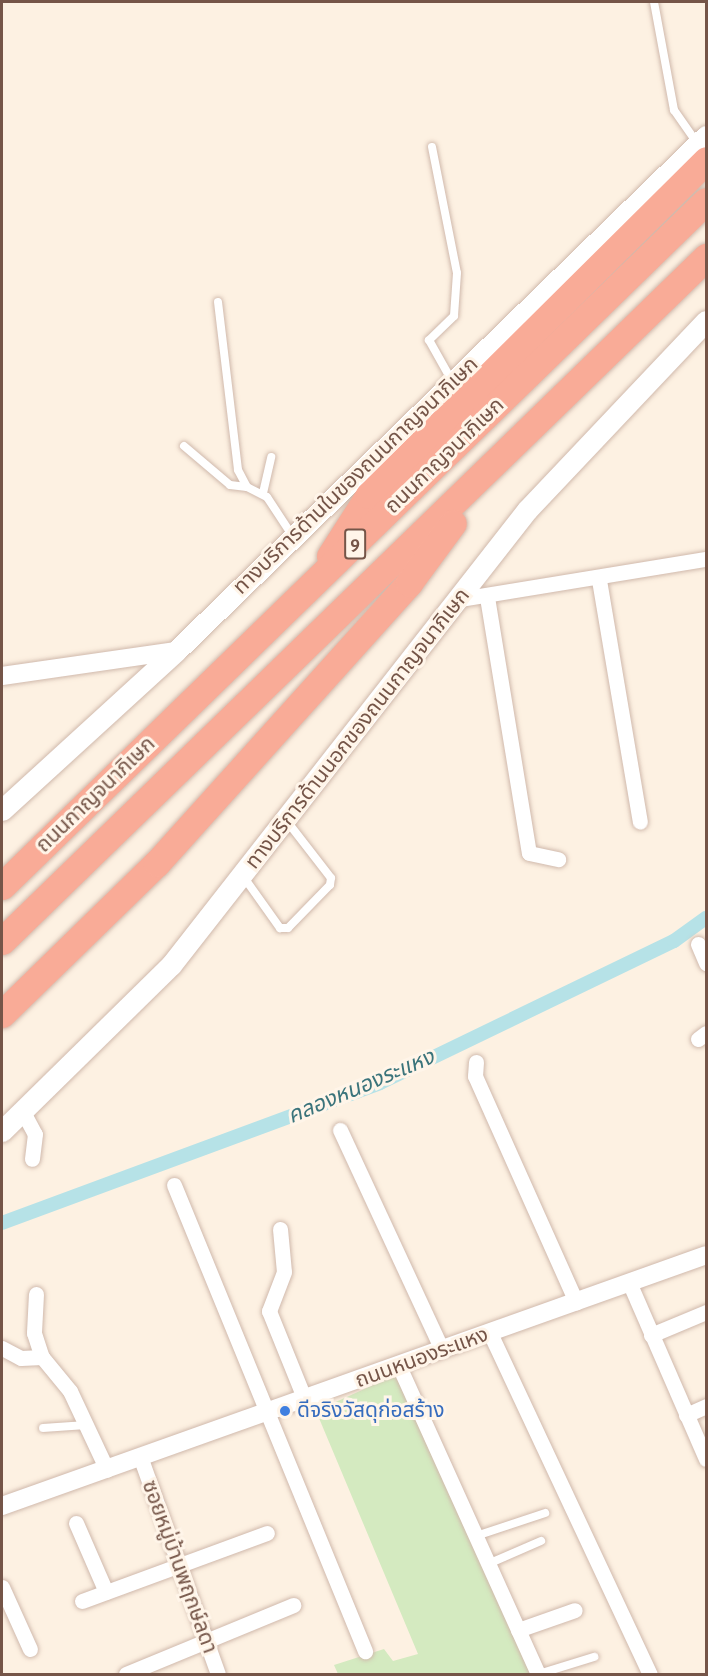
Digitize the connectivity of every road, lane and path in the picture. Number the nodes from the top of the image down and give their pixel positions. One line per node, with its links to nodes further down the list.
1 (654, 2): 3 (lane)
2 (432, 147): 8 (lane)
3 (701, 158): 8 (main road, ทางบริการด้านในของถนนกาญจนาภิเษก); 16 (highway)
4 (706, 201): 16 (highway, ถนนกาญจนาภิเษก / 9)
5 (706, 256): 11 (highway, ถนนกาญจนาภิเษก / 9)
6 (218, 302): 12 (lane)
7 (706, 321): 19 (main road, ทางบริการด้านนอกของถนนกาญจนาภิเษก)
8 (453, 382): 14 (main road, ทางบริการด้านในของถนนกาญจนาภิเษก)
9 (184, 446): 12 (lane)
10 (271, 457): 13 (lane)
11 (503, 457): 28 (highway, ถนนกาญจนาภิเษก / 9); 31 (highway)
12 (247, 487): 13 (lane)
13 (263, 493): 14 (lane)
14 (293, 536): 20 (main road, ทางบริการด้านในของถนนกาญจนาภิเษก)
15 (706, 559): 17 (street)
16 (318, 580): 27 (highway, ถนนกาญจนาภิเษก / 9)
17 (599, 580): 18 (street); 24 (street)
18 (487, 597): 19 (street); 25 (street)
19 (461, 599): 23 (main road, ทางบริการด้านนอกของถนนกาญจนาภิเษก)
20 (176, 651): 21 (street); 22 (main road, ทางบริการด้านในของถนนกาญจนาภิเษก)
21 (2, 676)
22 (2, 810)
23 (286, 820): 26 (main road, ทางบริการด้านนอกของถนนกาญจนาภิเษก); 26 (lane)
24 (640, 822)
25 (558, 859)
26 (242, 875): 33 (main road, ทางบริการด้านนอกของถนนกาญจนาภิเษก)
27 (2, 886)
28 (2, 941)
29 (698, 944): 30 (street)
30 (706, 963)
31 (2, 1014)
32 (476, 1062): 42 (street)
33 (22, 1110): 35 (main road, ทางบริการด้านนอกของถนนกาญจนาภิเษก); 36 (street)
34 (340, 1130): 47 (street)
35 (2, 1131)
36 (32, 1159)
37 (174, 1185): 52 (street)
38 (280, 1229): 50 (street)
39 (706, 1255): 40 (street, ถนนหนองระแหง)
40 (629, 1282): 42 (street, ถนนหนองระแหง); 45 (street)
41 (36, 1294): 48 (street)
42 (576, 1302): 44 (street, ถนนหนองระแหง)
43 (706, 1312): 45 (street)
44 (490, 1333): 47 (street, ถนนหนองระแหง); 80 (street)
45 (651, 1335): 53 (street)
46 (2, 1348): 48 (street)
47 (442, 1350): 49 (street, ถนนหนองระแหง)
48 (42, 1357): 54 (street)
49 (399, 1366): 50 (street, ถนนหนองระแหง); 63 (street)
50 (305, 1400): 52 (street, ถนนหนองระแหง)
51 (706, 1406): 53 (street)
52 (269, 1413): 56 (street, ถนนหนองระแหง); 75 (street)
53 (686, 1415): 57 (street)
54 (86, 1425): 55 (lane); 58 (street)
55 (43, 1428)
56 (141, 1459): 58 (street, ถนนหนองระแหง); 66 (street, ซอยหมู่บ้านพฤกษ์ลดา)
57 (706, 1460)
58 (107, 1470): 59 (street, ถนนหนองระแหง)
59 (2, 1506)
60 (545, 1513): 63 (lane)
61 (76, 1523): 68 (street)
62 (267, 1533): 66 (street)
63 (476, 1536): 65 (street)
64 (541, 1541): 65 (lane)
65 (488, 1564): 72 (street)
66 (178, 1565): 68 (street); 73 (street, ซอยหมู่บ้านพฤกษ์ลดา)
67 (2, 1587): 74 (street)
68 (106, 1592): 69 (street)
69 (82, 1601)
70 (293, 1605): 73 (street)
71 (576, 1610): 72 (street)
72 (518, 1630): 79 (street)
73 (206, 1641): 77 (street); 78 (street, ซอยหมู่บ้านพฤกษ์ลดา)
74 (30, 1649)
75 (365, 1651)
76 (594, 1657): 79 (lane)
77 (126, 1674)
78 (218, 1674)
79 (538, 1674)
80 (650, 1674)

